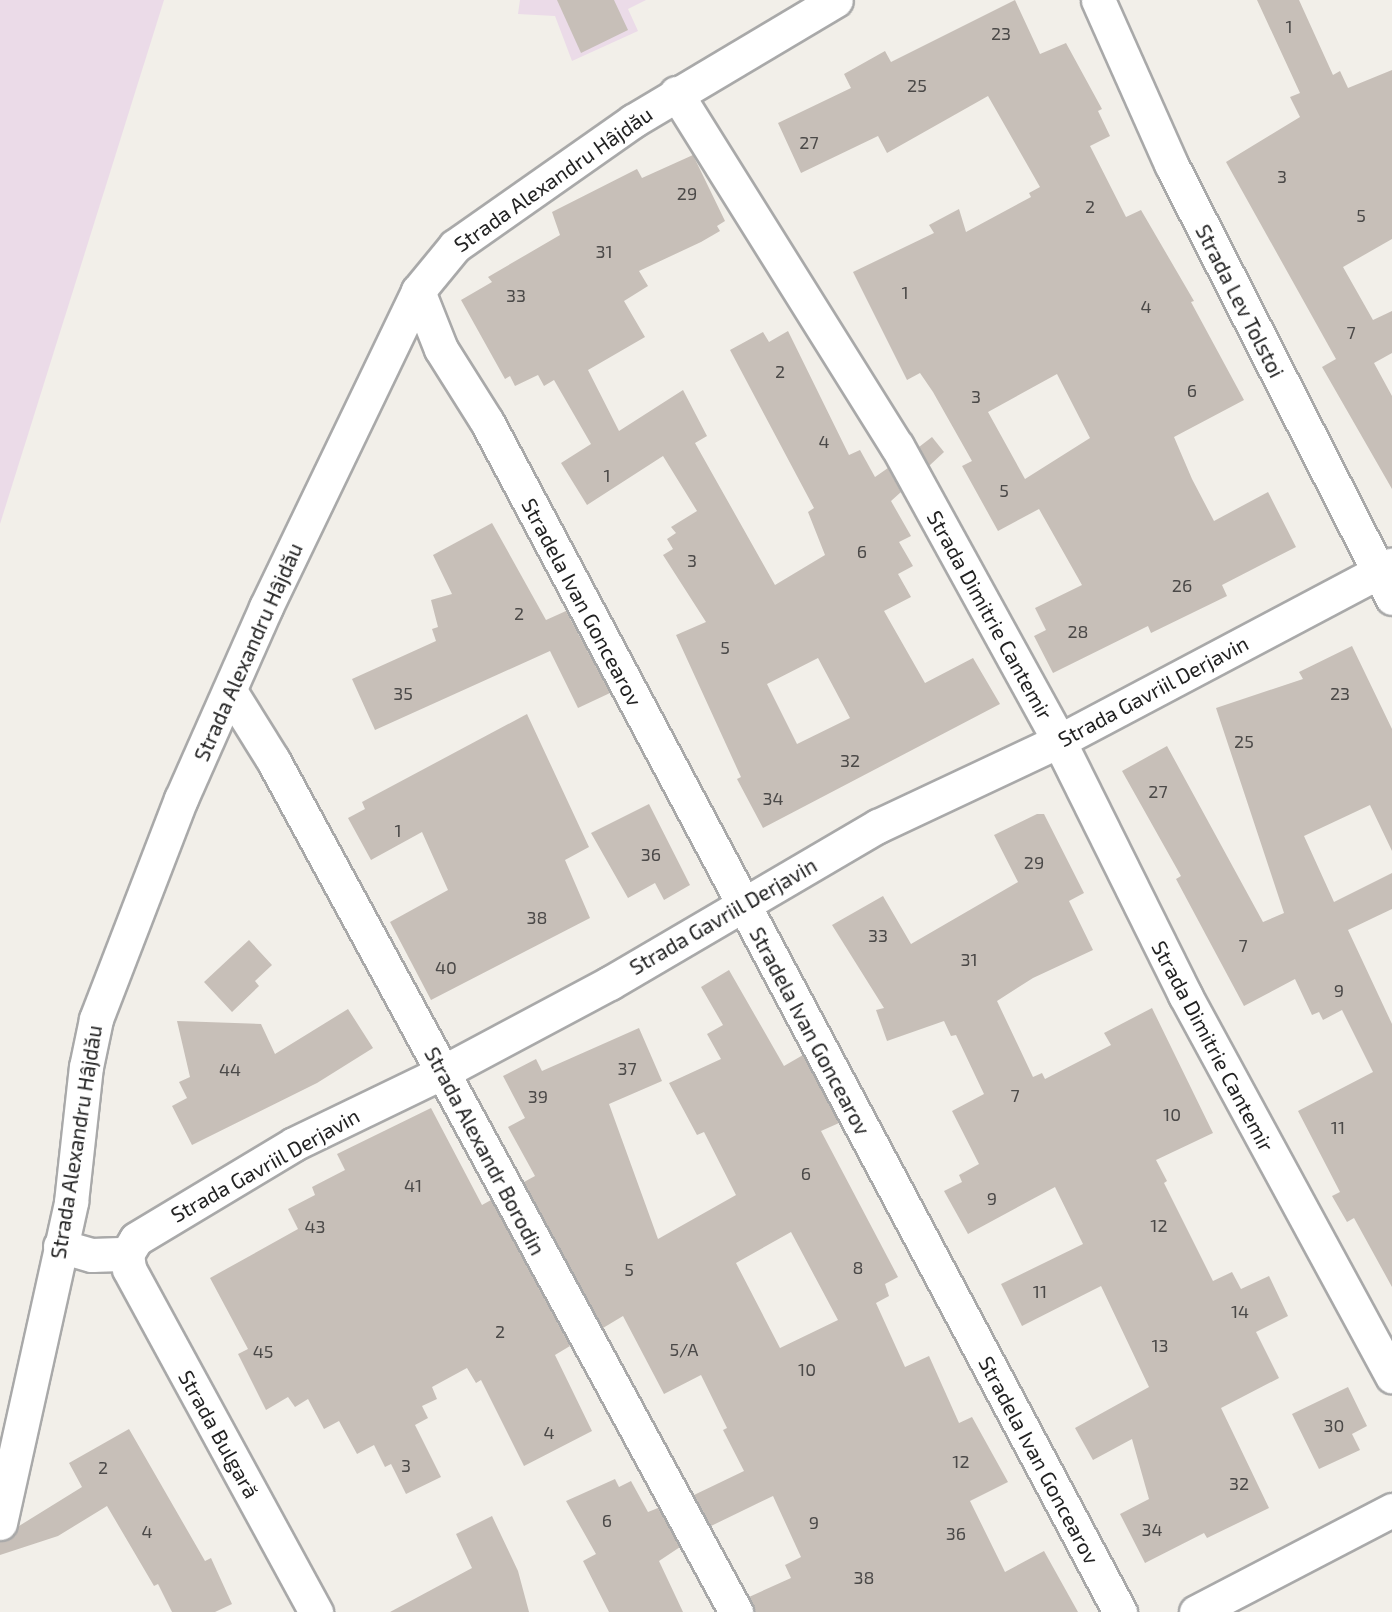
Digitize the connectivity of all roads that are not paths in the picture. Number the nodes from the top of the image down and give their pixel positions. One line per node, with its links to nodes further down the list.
1 (836, 0): 3 (street, Strada Alexandru Hâjdău)
2 (1098, 0): 5 (street, Strada Lev Tolstoi)
3 (676, 93): 4 (street, Strada Alexandru Hâjdău); 7 (street, Strada Dimitrie Cantemir)
4 (418, 291): 6 (street, Strada Alexandru Hâjdău); 8 (street, Stradela Ivan Goncearov)
5 (1387, 578): 7 (street, Strada Gavriil Derjavin)
6 (230, 691): 9 (street, Strada Alexandr Borodin); 10 (street, Strada Alexandru Hâjdău)
7 (1059, 741): 8 (street, Strada Gavriil Derjavin); 12 (street, Strada Dimitrie Cantemir)
8 (742, 905): 9 (street, Strada Gavriil Derjavin); 17 (street, Stradela Ivan Goncearov)
9 (443, 1072): 11 (street, Strada Gavriil Derjavin); 16 (street, Strada Alexandr Borodin)
10 (60, 1246): 11 (street); 14 (street, Strada Alexandru Hâjdău)
11 (127, 1254): 15 (street, Strada Bulgară)
12 (1392, 1376)
13 (1392, 1510): 18 (street)
14 (0, 1523)
15 (316, 1612)
16 (736, 1612)
17 (1120, 1612)
18 (1196, 1612)

